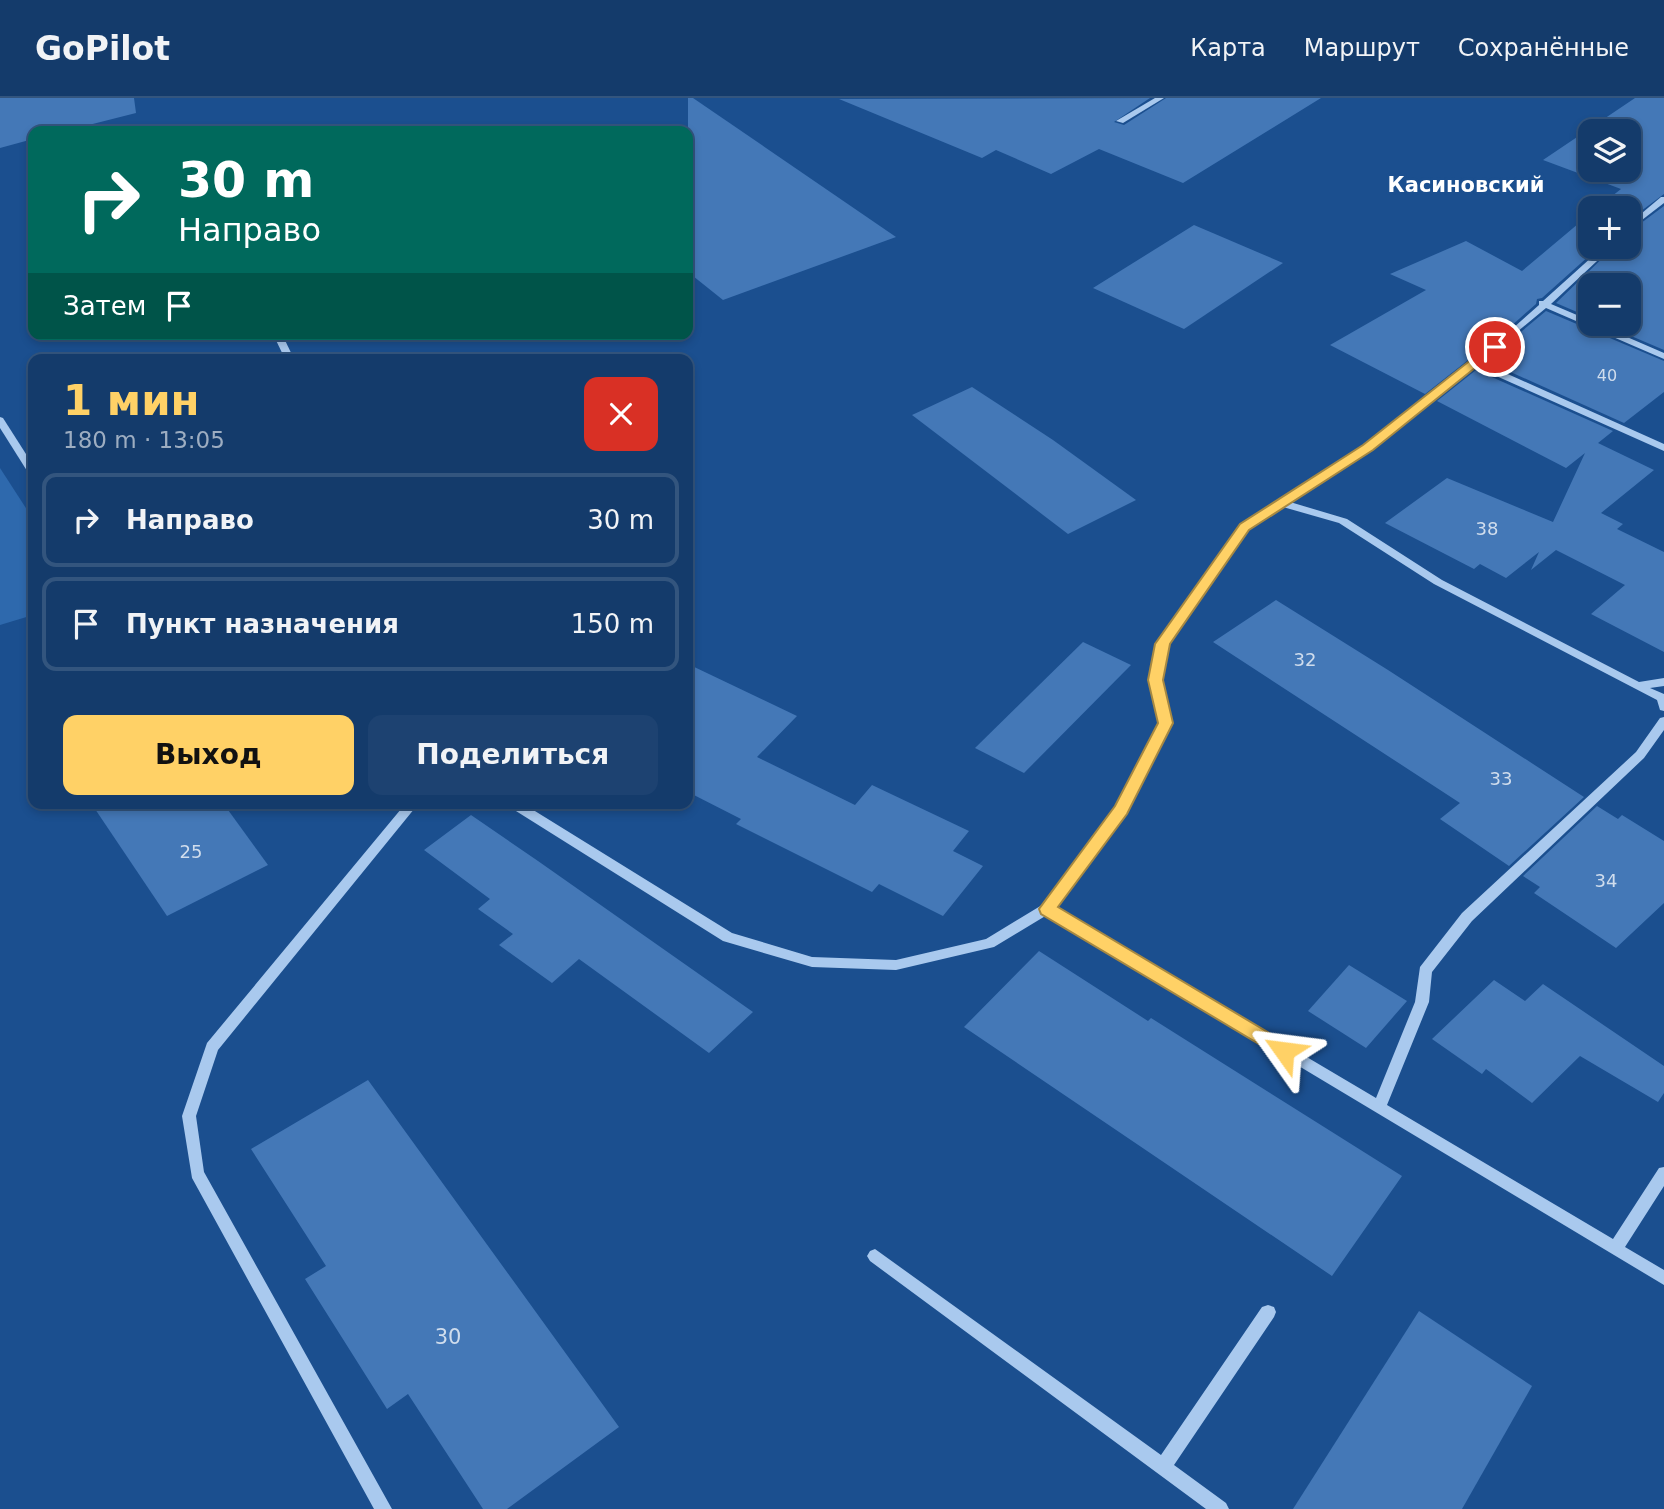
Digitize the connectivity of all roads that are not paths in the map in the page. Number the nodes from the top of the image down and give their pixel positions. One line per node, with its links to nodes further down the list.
1 (1160, 98): 2 (street)
2 (1120, 121)
3 (1664, 199): 4 (street)
4 (1641, 219)
5 (1594, 259): 6 (street)
6 (1542, 303): 7 (street); 8 (street)
7 (1664, 356)
8 (1475, 363): 10 (lane); 12 (street)
9 (0, 420): 11 (street)
10 (1664, 448)
11 (28, 464)
12 (1282, 503): 14 (street); 19 (street)
13 (1664, 682): 14 (street)
14 (1638, 687): 15 (street)
15 (1664, 707)
16 (1664, 721): 20 (street)
17 (408, 809): 27 (street)
18 (522, 809): 19 (street)
19 (1047, 909): 20 (street)
20 (1379, 1108): 22 (street)
21 (1664, 1173): 22 (street)
22 (1615, 1248): 24 (street)
23 (875, 1256): 26 (street)
24 (1664, 1278)
25 (1268, 1312): 26 (street)
26 (1163, 1467): 28 (street)
27 (383, 1509)
28 (1220, 1509)

